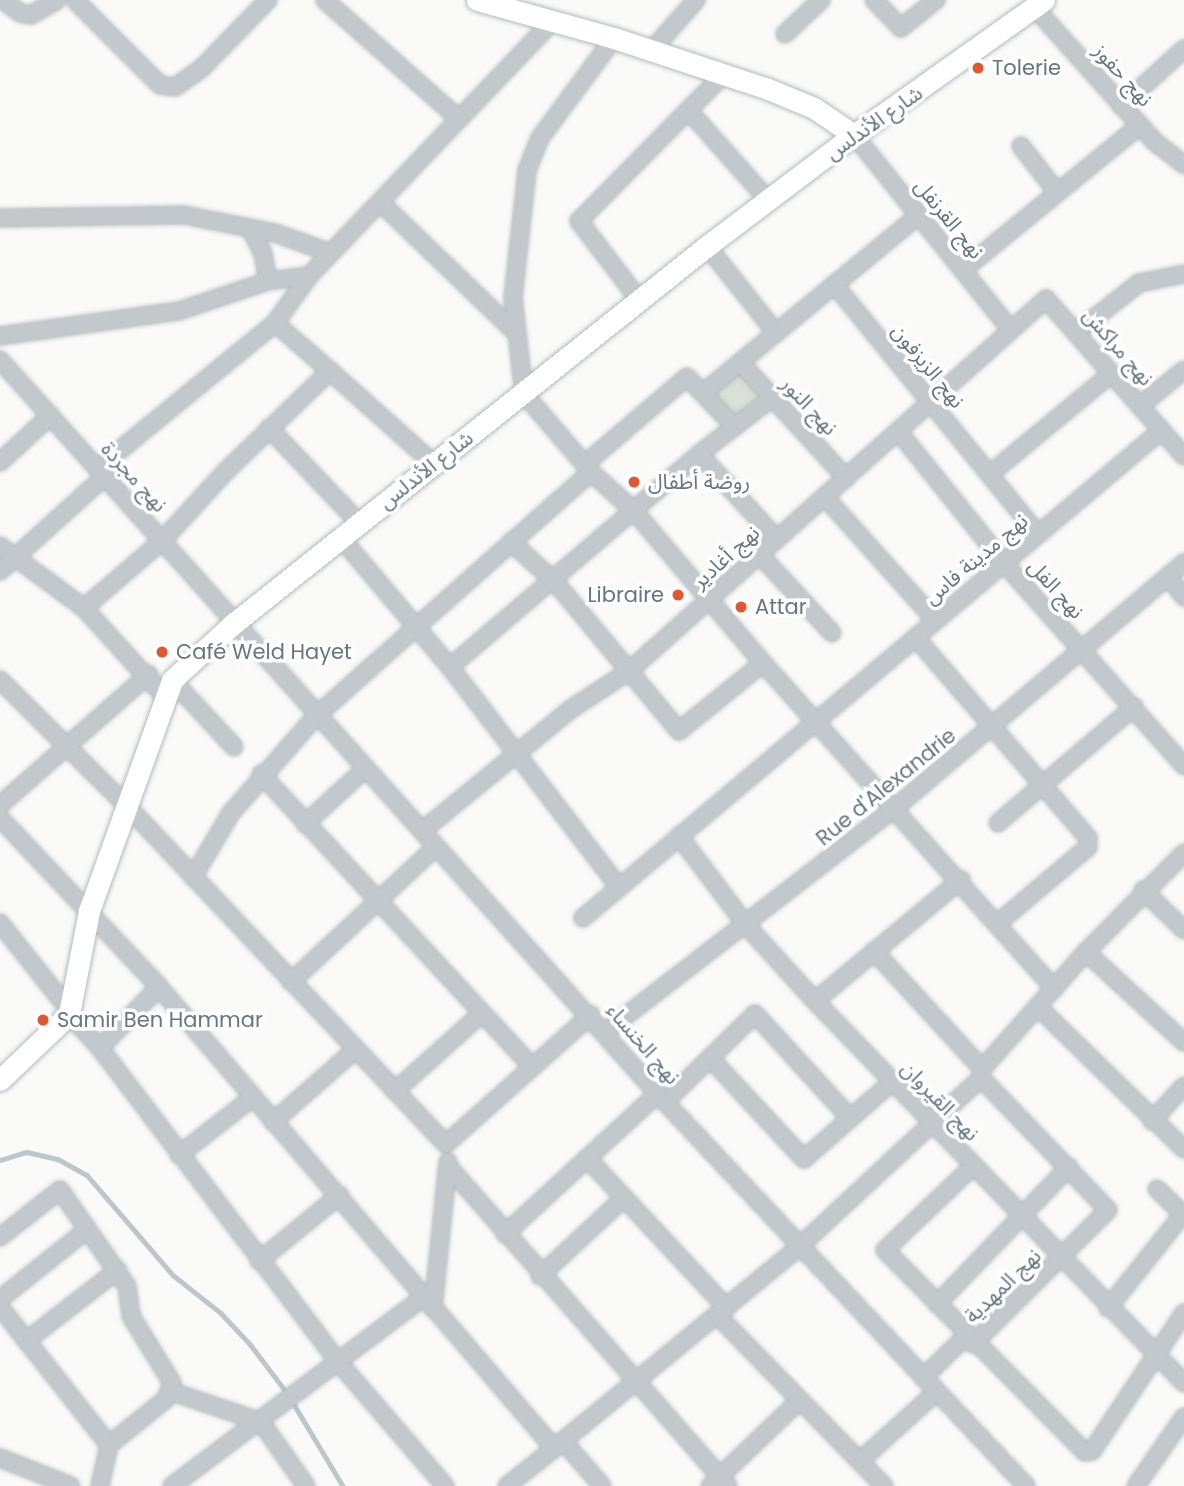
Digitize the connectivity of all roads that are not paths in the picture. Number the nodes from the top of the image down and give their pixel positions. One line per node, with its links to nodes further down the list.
1 (3, 0): 2 (street)
2 (57, 0)
3 (75, 0): 4 (street)
4 (268, 0)
5 (477, 0): 12 (street)
6 (696, 0): 17 (street)
7 (821, 0): 14 (street)
8 (874, 0): 9 (street)
9 (936, 0)
10 (333, 3): 21 (street)
11 (1039, 4): 19 (street, نهج حفوز); 23 (street, شارع الأندلس)
12 (521, 6): 13 (street)
13 (551, 23): 15 (street); 21 (street)
14 (785, 34)
15 (614, 38): 17 (street); 45 (street)
16 (1184, 49): 19 (street)
17 (652, 50): 18 (street)
18 (724, 75): 20 (street); 23 (street)
19 (1121, 106): 22 (street, نهج حفوز)
20 (689, 111): 27 (street); 40 (street)
21 (459, 119): 28 (street)
22 (1140, 125): 25 (street, نهج حفوز); 26 (street)
23 (853, 135): 27 (street, شارع الأندلس); 29 (street, نهج القرنفل)
24 (1021, 146): 26 (street)
25 (1184, 165)
26 (1058, 192): 34 (street)
27 (768, 200): 32 (street, شارع الأندلس)
28 (380, 202): 33 (street); 45 (street)
29 (919, 215): 34 (street, نهج القرنفل); 38 (street)
30 (0, 218): 31 (street)
31 (250, 228): 33 (street); 37 (street)
32 (707, 247): 40 (street, شارع الأندلس); 44 (street)
33 (331, 253): 36 (street)
34 (963, 270): 42 (street, نهج القرنفل)
35 (1184, 274): 43 (street)
36 (309, 276): 37 (street); 41 (street)
37 (268, 281): 46 (street)
38 (834, 284): 44 (street); 55 (street, نهج الزيزفون)
39 (1046, 299): 42 (street, نهج أغادير); 43 (street, نهج مراكش)
40 (640, 301): 53 (street, شارع الأندلس)
41 (275, 323): 50 (street); 67 (street)
42 (1011, 330): 55 (street, نهج أغادير)
43 (1077, 331): 51 (street, نهج مراكش)
44 (776, 333): 48 (street)
45 (516, 334): 53 (street)
46 (0, 336)
47 (0, 360): 57 (street, نهج مجردة)
48 (741, 363): 52 (street); 54 (street, نهج النور)
49 (1184, 370): 56 (street)
50 (330, 371): 59 (street); 65 (street)
51 (1112, 373): 56 (street, نهج مراكش); 68 (street)
52 (703, 393): 58 (street); 66 (street)
53 (524, 394): 65 (street, شارع الأندلس); 66 (street)
54 (772, 398): 58 (street); 69 (street, نهج النور)
55 (930, 402): 61 (street, نهج أغادير); 68 (street, نهج الزيزفون)
56 (1141, 405): 60 (street, نهج مراكش)
57 (51, 415): 64 (street); 67 (street, نهج مجردة)
58 (734, 427): 62 (street)
59 (270, 428): 72 (street); 76 (street)
60 (1162, 430): 63 (street, نهج مراكش); 73 (street, نهج مدينة فاس)
61 (898, 431): 69 (street, نهج أغادير); 81 (street, نهج الفل)
62 (699, 454): 71 (street); 75 (street)
63 (1184, 456)
64 (0, 462)
65 (433, 463): 72 (street, شارع الأندلس)
66 (588, 468): 71 (street); 77 (street)
67 (101, 472): 76 (street, نهج مجردة); 80 (street)
68 (990, 474): 73 (street, نهج الزيزفون)
69 (846, 478): 70 (street, نهج أغادير)
70 (825, 496): 75 (street, نهج أغادير); 89 (street)
71 (634, 511): 85 (street); 87 (street)
72 (359, 523): 74 (street, شارع الأندلس)
73 (1038, 534): 81 (street, نهج مدينة فاس)
74 (341, 538): 90 (street, شارع الأندلس); 91 (street)
75 (777, 539): 79 (street, نهج أغادير)
76 (162, 541): 88 (street); 90 (street, نهج مجردة)
77 (512, 542): 85 (street); 91 (street)
78 (0, 546): 80 (street)
79 (760, 555): 87 (street, نهج أغادير); 92 (street)
80 (12, 560): 83 (street); 88 (street)
81 (1004, 562): 89 (street, نهج مدينة فاس); 94 (street, نهج الفل)
82 (1184, 563): 84 (street, Rue d'Alexandrie)
83 (0, 571)
84 (1168, 577): 86 (street); 94 (street, Rue d'Alexandrie)
85 (555, 582): 96 (street); 97 (street)
86 (1184, 597)
87 (708, 601): 95 (street); 97 (street, نهج أغادير)
88 (84, 608): 98 (street)
89 (936, 621): 93 (street, نهج مدينة فاس)
90 (233, 624): 100 (street, شارع الأندلس); 102 (street, نهج الخنساء)
91 (413, 628): 96 (street); 102 (street)
92 (832, 633)
93 (916, 638): 103 (street, نهج مدينة فاس); 104 (street)
94 (1084, 652): 101 (street, نهج الفل); 104 (street, Rue d'Alexandrie)
95 (763, 663): 97 (street); 103 (street)
96 (450, 667): 107 (street)
97 (629, 671): 107 (street, نهج أغادير)
98 (149, 674): 100 (street); 106 (street)
99 (0, 680): 106 (street)
100 (167, 687): 105 (street); 112 (street)
101 (1134, 707): 108 (street, نهج الفل); 111 (street)
102 (316, 716): 109 (street, نهج الخنساء); 110 (street)
103 (818, 723): 113 (street); 118 (street, نهج مدينة فاس)
104 (993, 728): 111 (street); 113 (street, Rue d'Alexandrie)
105 (234, 747)
106 (68, 748): 112 (street); 114 (street)
107 (517, 753): 117 (street, نهج أغادير); 123 (street)
108 (1184, 766)
109 (364, 770): 116 (street); 117 (street, نهج الخنساء)
110 (261, 774): 116 (street); 121 (street)
111 (1042, 785): 115 (street); 129 (street)
112 (128, 807): 121 (street); 126 (street)
113 (895, 808): 122 (street); 130 (street, Rue d'Alexandrie)
114 (0, 816): 126 (street)
115 (998, 823)
116 (305, 824): 125 (street)
117 (422, 831): 119 (street, نهج الخنساء)
118 (679, 836): 123 (street, نهج مدينة فاس); 130 (street, نهج القيروان)
119 (436, 847): 125 (street); 141 (street, نهج الخنساء)
120 (1184, 853): 124 (street)
121 (194, 877): 134 (street)
122 (961, 880): 129 (street); 132 (street)
123 (618, 886): 127 (street, نهج مدينة فاس)
124 (1143, 890): 131 (street); 133 (street)
125 (377, 902): 134 (street); 140 (street)
126 (89, 911): 135 (street); 139 (street)
127 (583, 918)
128 (0, 923): 139 (street)
129 (998, 923): 136 (street)
130 (746, 925): 137 (street, نهج القيروان); 142 (street, Rue d'Alexandrie)
131 (1184, 930)
132 (874, 951): 137 (street); 148 (street)
133 (1086, 952): 136 (street); 143 (street)
134 (291, 982): 145 (street)
135 (159, 988): 144 (street); 153 (street)
136 (1054, 989): 138 (street)
137 (815, 1001): 150 (street, نهج القيروان)
138 (1038, 1007): 148 (street); 156 (street)
139 (69, 1012): 144 (street); 149 (street)
140 (480, 1015): 147 (street); 152 (street)
141 (591, 1016): 142 (street, نهج الخنساء); 147 (street)
142 (605, 1032): 154 (street, نهج الخنساء)
143 (1184, 1042)
144 (100, 1048): 161 (street)
145 (355, 1050): 152 (street); 157 (street)
146 (710, 1058): 154 (street); 155 (street); 155 (street)
147 (532, 1067): 159 (street)
148 (981, 1073): 158 (street); 165 (street)
149 (1, 1078)
150 (893, 1081): 155 (street); 158 (street, نهج القيروان)
151 (1184, 1086): 156 (street)
152 (395, 1091): 159 (street)
153 (251, 1098): 157 (street); 161 (street)
154 (661, 1098): 162 (street); 174 (street, نهج الخنساء)
155 (850, 1118)
156 (1152, 1121): 160 (street)
157 (274, 1122): 167 (street)
158 (933, 1123): 164 (street, نهج القيروان); 174 (street)
159 (446, 1144): 163 (street)
160 (1184, 1149)
161 (179, 1155): 176 (street)
162 (587, 1158): 168 (street); 172 (street)
163 (448, 1166): 172 (street); 180 (street)
164 (973, 1166): 169 (street, نهج القيروان); 181 (street)
165 (1069, 1167): 169 (street); 175 (street, نهج المهدية)
166 (1157, 1189): 170 (street)
167 (340, 1195): 176 (street); 180 (street)
168 (624, 1198): 178 (street); 184 (street)
169 (1021, 1214): 175 (street, نهج القيروان); 181 (street)
170 (1183, 1215): 183 (street)
171 (88, 1229): 173 (street); 177 (street); 179 (street)
172 (505, 1234): 178 (street)
173 (0, 1237)
174 (800, 1246): 184 (street); 190 (street, نهج الخنساء)
175 (1062, 1258): 183 (street, نهج القيروان); 187 (street, نهج المهدية)
176 (259, 1261): 189 (street)
177 (118, 1270): 186 (street); 193 (street)
178 (540, 1276): 191 (street)
179 (0, 1299)
180 (429, 1303): 189 (street); 198 (street)
181 (937, 1304): 187 (street)
182 (0, 1307): 186 (street)
183 (1108, 1308): 188 (street, نهج القيروان)
184 (723, 1312): 191 (street); 195 (street)
185 (1184, 1313): 188 (street)
186 (26, 1340): 199 (street)
187 (970, 1340): 188 (street); 190 (street, نهج المهدية)
188 (1155, 1354): 192 (street, نهج القيروان)
189 (340, 1364): 197 (street); 207 (street)
190 (923, 1378): 194 (street, نهج الخنساء)
191 (634, 1382): 198 (street); 202 (street)
192 (1184, 1383)
193 (170, 1391): 197 (street); 199 (street)
194 (936, 1392): 201 (street); 211 (street, نهج الخنساء)
195 (800, 1400): 201 (street); 202 (street)
196 (1184, 1417): 212 (street)
197 (266, 1418): 205 (street); 206 (street)
198 (558, 1444): 208 (street); 209 (street)
199 (109, 1445): 204 (street)
200 (0, 1458): 203 (street)
201 (860, 1461): 210 (street)
202 (719, 1483)
203 (71, 1486)
204 (100, 1486)
205 (172, 1486)
206 (306, 1486)
207 (445, 1486)
208 (507, 1486)
209 (602, 1486)
210 (884, 1486)
211 (1025, 1486)
212 (1136, 1486)

